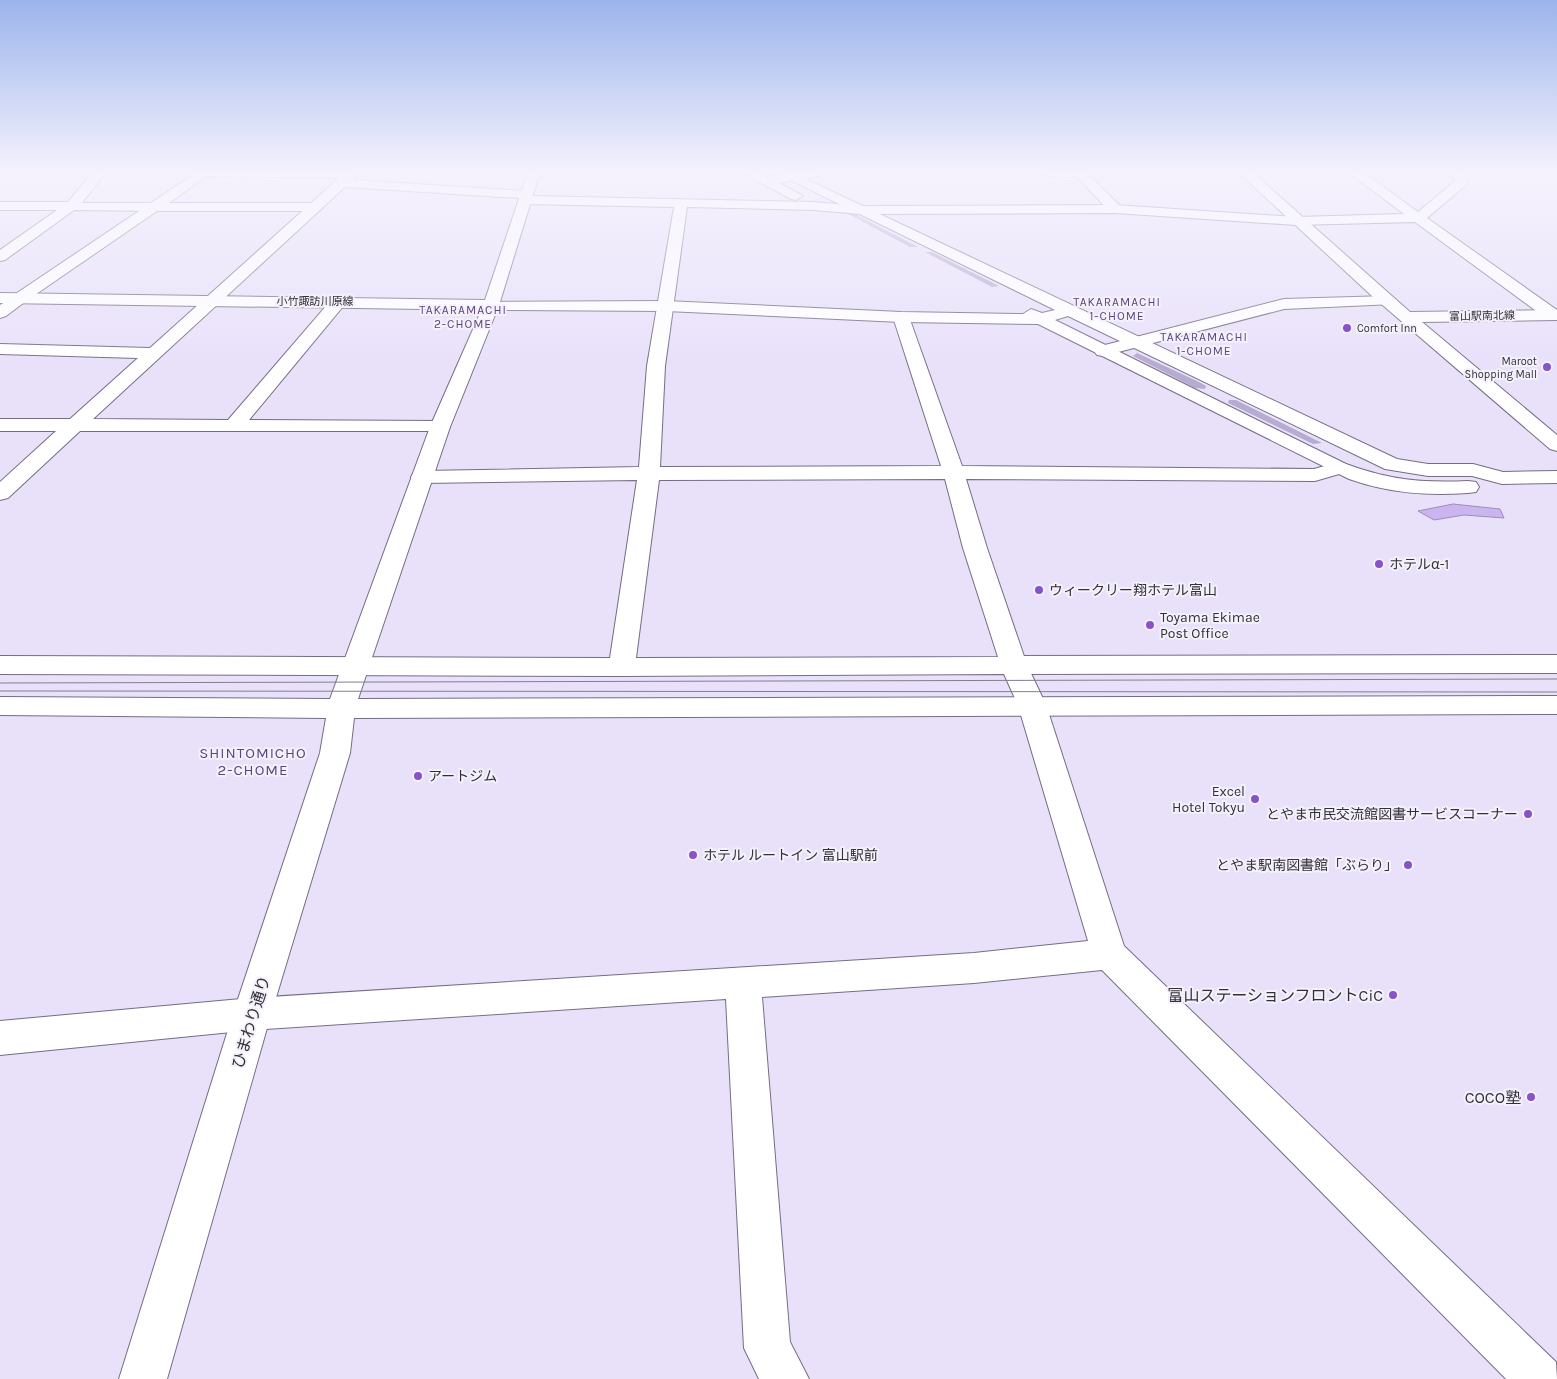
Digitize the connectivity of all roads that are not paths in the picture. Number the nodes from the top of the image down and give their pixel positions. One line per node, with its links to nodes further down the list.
1 (29, 236): 10 (street)
2 (111, 236): 13 (street)
3 (283, 236): 14 (street)
4 (513, 236): 18 (street)
5 (676, 236): 19 (street)
6 (878, 236): 11 (street)
7 (915, 236): 20 (street)
8 (1314, 236): 15 (street)
9 (1445, 236): 22 (street)
10 (0, 257)
11 (923, 258)
12 (0, 298): 13 (street, 小竹諏訪川原線)
13 (20, 298): 14 (street, 小竹諏訪川原線); 21 (street)
14 (211, 300): 16 (street, 小竹諏訪川原線); 29 (street)
15 (1388, 301): 24 (street); 26 (street)
16 (340, 302): 18 (street, 小竹諏訪川原線); 32 (street)
17 (1006, 302): 25 (street)
18 (491, 305): 19 (street, 小竹諏訪川原線); 33 (street, ひまわり通り)
19 (666, 306): 23 (street, 小竹諏訪川原線); 37 (street)
20 (1069, 311): 25 (street); 26 (street)
21 (0, 313)
22 (1555, 315): 24 (street, 富山駅南北線)
23 (901, 317): 25 (street, 小竹諏訪川原線); 36 (street)
24 (1408, 317): 34 (street)
25 (1039, 319): 28 (street)
26 (1134, 342): 28 (street); 40 (street)
27 (0, 349): 29 (street)
28 (1103, 351): 35 (street)
29 (153, 353): 31 (street)
30 (0, 426): 31 (street)
31 (74, 426): 32 (street); 41 (street)
32 (234, 426): 33 (street)
33 (440, 427): 38 (street, ひまわり通り)
34 (1557, 445)
35 (1339, 468): 36 (street); 40 (street)
36 (953, 471): 37 (street); 45 (street)
37 (649, 473): 38 (street); 46 (street)
38 (422, 477): 42 (street, ひまわり通り)
39 (1557, 477): 40 (street)
40 (1502, 478)
41 (0, 493)
42 (355, 664): 44 (street); 46 (street); 50 (street, ひまわり通り)
43 (1557, 664): 45 (street)
44 (0, 665)
45 (1014, 665): 46 (street); 47 (street)
46 (622, 667)
47 (1032, 705): 48 (street); 50 (street); 51 (street)
48 (1557, 705)
49 (0, 706): 50 (street)
50 (341, 709): 53 (street, ひまわり通り)
51 (1109, 954): 52 (street); 57 (street)
52 (743, 984): 53 (street); 56 (street)
53 (252, 1014): 54 (street); 55 (street, ひまわり通り)
54 (0, 1038)
55 (143, 1379)
56 (786, 1379)
57 (1539, 1379)

